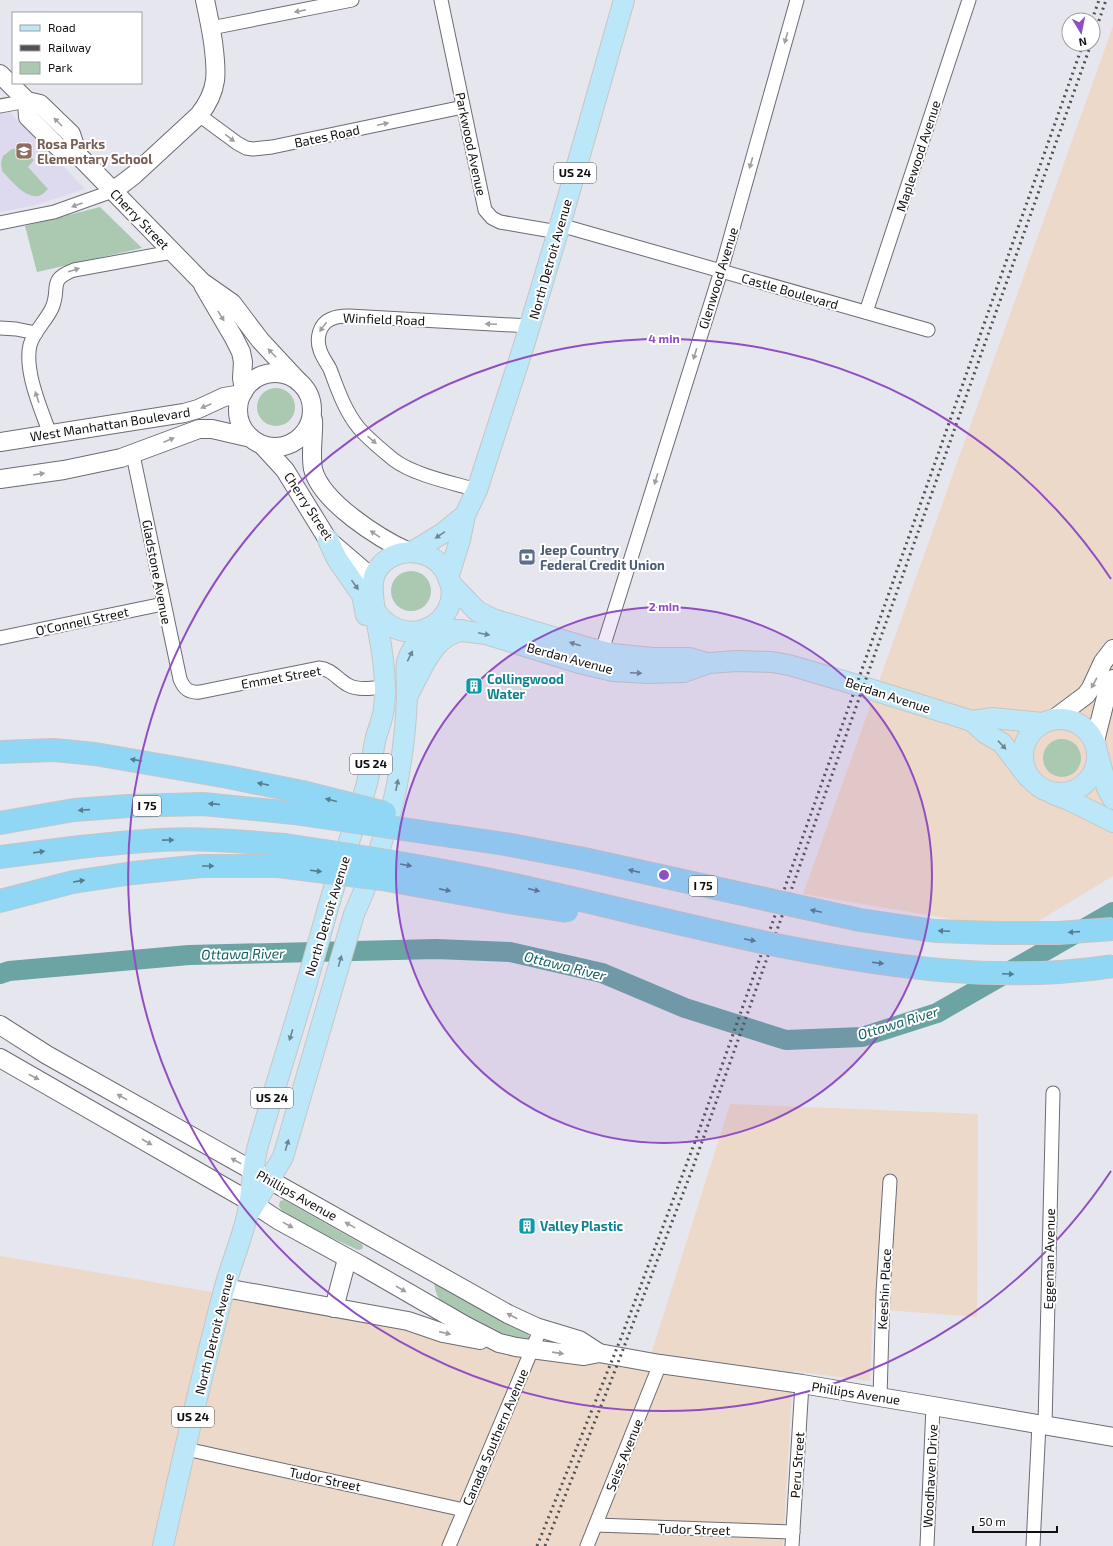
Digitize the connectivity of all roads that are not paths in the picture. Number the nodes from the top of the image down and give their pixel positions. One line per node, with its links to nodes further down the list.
1 (205, 0): 7 (main road)
2 (352, 0): 7 (street, one-way to 7)
3 (442, 0): 11 (street, Parkwood Avenue)
4 (624, 0): 15 (main road, North Detroit Avenue / US 24)
5 (797, 0): 17 (street, Glenwood Avenue, one-way to 17)
6 (969, 0): 19 (street, Maplewood Avenue)
7 (211, 28): 12 (main road)
8 (0, 74): 9 (main road)
9 (27, 101): 10 (street); 13 (main road, Cherry Street)
10 (0, 106)
11 (463, 107): 12 (street, Bates Road, one-way to 11); 15 (street, Parkwood Avenue)
12 (199, 115): 13 (main road)
13 (113, 191): 14 (street, one-way to 14); 16 (main road, Cherry Street)
14 (0, 223)
15 (559, 228): 17 (street, Castle Boulevard); 20 (main road, North Detroit Avenue / US 24)
16 (172, 252): 18 (main road, Cherry Street); 23 (street, one-way to 16)
17 (721, 271): 19 (street, Castle Boulevard); 44 (street, Glenwood Avenue, one-way to 44)
18 (202, 282): 24 (main road, Cherry Street, one-way to 18); 25 (main road, Cherry Street, one-way to 25)
19 (866, 312): 22 (street, Castle Boulevard)
20 (530, 326): 32 (main road, North Detroit Avenue / US 24); 32 (street, Winfield Road, one-way to 32)
21 (0, 328): 23 (street)
22 (928, 330)
23 (36, 333): 27 (street, one-way to 23)
24 (299, 382): 25 (main road); 26 (main road)
25 (243, 393): 27 (main road, West Manhattan Boulevard, one-way to 27); 29 (main road)
26 (312, 414): 29 (main road); 35 (main road, Cherry Street, one-way to 26)
27 (50, 434): 28 (main road, West Manhattan Boulevard)
28 (0, 442)
29 (256, 442): 30 (main road, West Manhattan Boulevard, one-way to 29); 34 (main road, Cherry Street)
30 (133, 454): 31 (main road, West Manhattan Boulevard, one-way to 30); 38 (street, Gladstone Avenue)
31 (0, 479)
32 (478, 490): 33 (main road, North Detroit Avenue / US 24)
33 (465, 515): 35 (main road, North Detroit Avenue / US 24, one-way to 35); 36 (main road, North Detroit Avenue / US 24)
34 (328, 540): 37 (main road, Cherry Street); 47 (main road, one-way to 47)
35 (410, 552): 36 (main road); 37 (main road, US 24)
36 (449, 580): 40 (main road, US 24); 44 (main road, Berdan Avenue, one-way to 36)
37 (372, 585): 39 (main road, US 24)
38 (163, 604): 42 (street, O'Connell Street); 46 (street, Gladstone Avenue)
39 (376, 612): 40 (main road); 51 (main road, North Detroit Avenue / US 24)
40 (430, 628): 41 (main road, Berdan Avenue); 48 (main road, North Detroit Avenue / US 24, one-way to 40)
41 (462, 630): 44 (main road, Berdan Avenue, one-way to 44); 48 (main road)
42 (0, 638)
43 (1113, 650): 50 (main road, one-way to 50)
44 (599, 660): 49 (main road, Berdan Avenue)
45 (1113, 679): 52 (main road)
46 (185, 688): 47 (street, Emmet Street)
47 (372, 688): 51 (main road)
48 (407, 697): 68 (main road, North Detroit Avenue / US 24, one-way to 48)
49 (972, 721): 50 (main road, Berdan Avenue); 54 (main road, Berdan Avenue, one-way to 54)
50 (1048, 721): 52 (main road); 54 (main road)
51 (377, 734): 68 (main road, North Detroit Avenue / US 24, one-way to 68)
52 (1096, 747): 55 (main road); 56 (main road)
53 (0, 752): 59 (highway, one-way to 53, bridge)
54 (1028, 777): 55 (main road)
55 (1048, 792): 57 (main road)
56 (1113, 798)
57 (1113, 822)
58 (0, 823): 59 (highway, I 75, one-way to 58, bridge)
59 (505, 844): 62 (highway, I 75, one-way to 59, bridge)
60 (0, 857): 63 (highway, one-way to 63, bridge)
61 (0, 901): 63 (highway, one-way to 63, bridge)
62 (1113, 929)
63 (712, 932): 64 (highway, one-way to 64, bridge)
64 (1113, 966)
65 (0, 1025): 68 (main road, Phillips Avenue, one-way to 65)
66 (0, 1058): 70 (main road, Phillips Avenue, one-way to 70)
67 (1053, 1093): 85 (street, Eggeman Avenue)
68 (262, 1175): 70 (main road, North Detroit Avenue / US 24); 71 (main road, Phillips Avenue, one-way to 68)
69 (890, 1181): 83 (street, Keeshin Place)
70 (251, 1207): 72 (main road, Phillips Avenue, one-way to 72); 74 (main road, North Detroit Avenue / US 24)
71 (377, 1239): 72 (main road); 73 (main road, Phillips Avenue)
72 (354, 1262): 75 (main road, Phillips Avenue, one-way to 75); 76 (main road)
73 (435, 1273): 75 (main road); 77 (main road, Phillips Avenue, one-way to 73)
74 (225, 1288): 76 (main road, Phillips Avenue); 87 (main road, North Detroit Avenue / US 24)
75 (419, 1299): 78 (main road, Phillips Avenue)
76 (334, 1308): 78 (main road, Phillips Avenue, one-way to 78)
77 (541, 1328): 79 (street, Canada Southern Avenue); 80 (main road, Phillips Avenue)
78 (499, 1343): 79 (main road, Phillips Avenue)
79 (532, 1349): 80 (main road, Phillips Avenue, one-way to 80); 88 (street, Canada Southern Avenue)
80 (599, 1353): 81 (main road, Phillips Avenue)
81 (660, 1364): 82 (main road, Phillips Avenue); 89 (street, Seiss Avenue)
82 (802, 1384): 83 (main road, Phillips Avenue); 90 (street, Peru Street)
83 (880, 1397): 84 (main road, Phillips Avenue)
84 (933, 1406): 85 (main road, Phillips Avenue); 95 (street, Woodhaven Drive)
85 (1042, 1424): 86 (main road, Phillips Avenue); 96 (street, Eggeman Avenue)
86 (1113, 1437)
87 (186, 1449): 88 (street, Tudor Street); 91 (main road, North Detroit Avenue / US 24)
88 (464, 1510): 92 (street, Canada Southern Avenue)
89 (596, 1525): 90 (street, Tudor Street); 93 (street, Seiss Avenue)
90 (792, 1532): 94 (street, Peru Street)
91 (164, 1546)
92 (449, 1546)
93 (587, 1546)
94 (792, 1546)
95 (926, 1546)
96 (1033, 1546)

